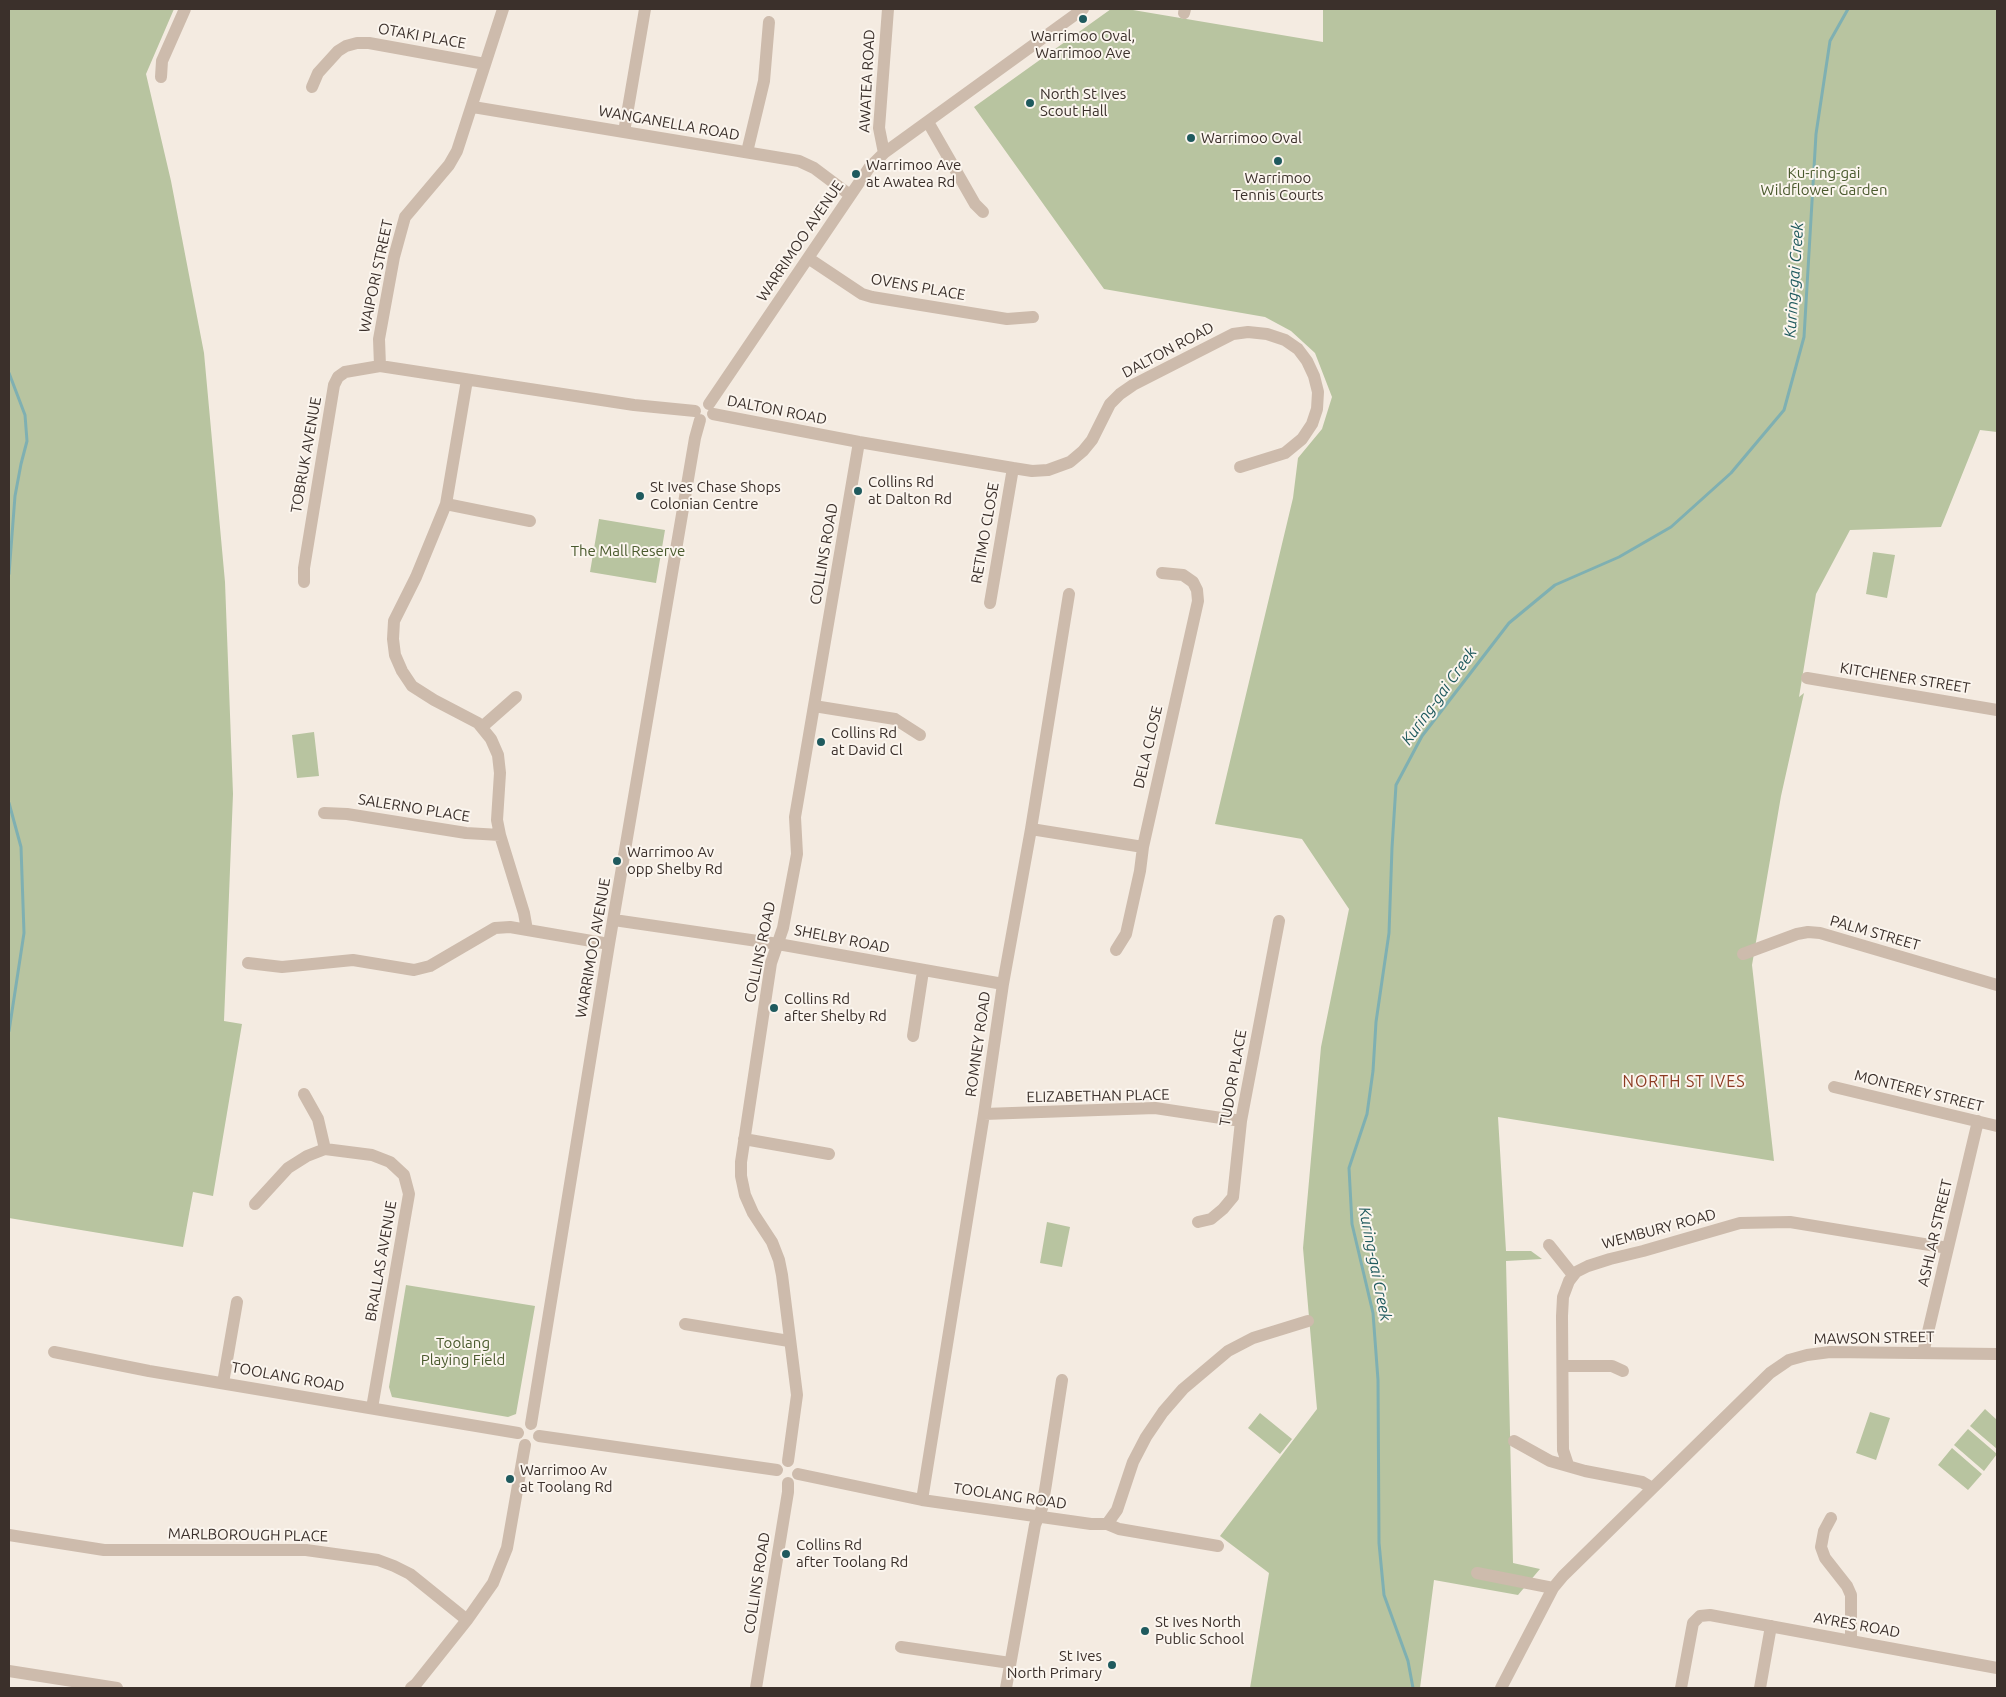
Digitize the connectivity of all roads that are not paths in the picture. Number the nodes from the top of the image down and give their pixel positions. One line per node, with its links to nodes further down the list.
1 (185, 9): 8 (street)
2 (503, 9): 7 (street, WAIPORI STREET)
3 (645, 9): 12 (street)
4 (888, 9): 14 (street, AWATEA ROAD)
5 (1083, 9): 11 (street, WARRIMOO AVENUE)
6 (769, 22): 13 (street)
7 (485, 64): 9 (street, OTAKI PLACE); 10 (street, WAIPORI STREET)
8 (161, 77)
9 (312, 87)
10 (472, 106): 12 (street, WANGANELLA ROAD); 19 (street, WAIPORI STREET)
11 (928, 122): 14 (street, WARRIMOO AVENUE); 16 (street)
12 (624, 132): 13 (street, WANGANELLA ROAD)
13 (747, 152): 15 (street, WANGANELLA ROAD)
14 (884, 154): 15 (street, WARRIMOO AVENUE)
15 (850, 195): 17 (street, WARRIMOO AVENUE)
16 (983, 212)
17 (808, 258): 18 (street, OVENS PLACE); 21 (street, WARRIMOO AVENUE)
18 (1033, 317)
19 (380, 366): 20 (street); 29 (street, TOBRUK AVENUE)
20 (467, 380): 22 (street); 26 (street)
21 (711, 409): 22 (street); 23 (street, DALTON ROAD)
22 (698, 415): 42 (street, WARRIMOO AVENUE)
23 (859, 442): 25 (street, DALTON ROAD); 34 (street, COLLINS ROAD)
24 (1240, 467): 25 (street, DALTON ROAD)
25 (1013, 468): 31 (street, RETIMO CLOSE)
26 (446, 504): 27 (street); 36 (street)
27 (530, 521)
28 (1162, 573): 41 (street, DELA CLOSE)
29 (304, 582)
30 (1069, 594): 39 (street, ROMNEY ROAD)
31 (990, 603)
32 (1807, 678): 35 (street, KITCHENER STREET)
33 (516, 698): 36 (street)
34 (814, 706): 37 (street); 46 (street, COLLINS ROAD)
35 (1997, 710)
36 (482, 726): 40 (street)
37 (920, 735)
38 (324, 813): 40 (street, SALERNO PLACE)
39 (1031, 829): 41 (street); 51 (street, ROMNEY ROAD)
40 (500, 835): 44 (street)
41 (1143, 846): 47 (street, DELA CLOSE)
42 (614, 920): 45 (street, WARRIMOO AVENUE); 46 (street, SHELBY ROAD)
43 (1279, 921): 57 (street, TUDOR PLACE)
44 (527, 930): 45 (street); 49 (street)
45 (609, 944): 80 (street, WARRIMOO AVENUE)
46 (778, 944): 50 (street, SHELBY ROAD); 60 (street, COLLINS ROAD)
47 (1116, 950)
48 (1743, 954): 52 (street, PALM STREET)
49 (248, 963)
50 (923, 971): 51 (street, SHELBY ROAD); 53 (street)
51 (1003, 984): 56 (street, ROMNEY ROAD)
52 (1997, 985)
53 (913, 1036)
54 (1834, 1087): 58 (street, MONTEREY STREET)
55 (304, 1094): 61 (street)
56 (984, 1114): 57 (street, ELIZABETHAN PLACE); 91 (street, ROMNEY ROAD)
57 (1241, 1121): 64 (street, TUDOR PLACE)
58 (1978, 1121): 59 (street, MONTEREY STREET); 66 (street, ASHLAR STREET)
59 (1997, 1126)
60 (744, 1139): 62 (street); 71 (street, COLLINS ROAD)
61 (325, 1149): 63 (street); 79 (street, BRALLAS AVENUE)
62 (829, 1154)
63 (255, 1204)
64 (1198, 1222)
65 (1550, 1245): 67 (street)
66 (1948, 1248): 67 (street, WEMBURY ROAD); 73 (street, ASHLAR STREET)
67 (1573, 1275): 75 (street)
68 (237, 1302): 78 (street)
69 (1308, 1321): 94 (street)
70 (685, 1324): 71 (street)
71 (789, 1341): 85 (street, COLLINS ROAD)
72 (54, 1352): 78 (street, TOOLANG ROAD)
73 (1923, 1353): 74 (street, MAWSON STREET); 90 (street, MAWSON STREET)
74 (1997, 1354)
75 (1563, 1366): 76 (street); 86 (street)
76 (1623, 1371)
77 (1062, 1380): 92 (street)
78 (223, 1383): 79 (street, TOOLANG ROAD)
79 (372, 1408): 81 (street, TOOLANG ROAD)
80 (531, 1424): 81 (street); 82 (street)
81 (518, 1433): 84 (street)
82 (539, 1436): 84 (street); 87 (street)
83 (1514, 1441): 86 (street)
84 (525, 1445): 99 (street)
85 (788, 1461): 87 (street); 88 (street)
86 (1568, 1465): 90 (street)
87 (777, 1470): 89 (street)
88 (798, 1474): 89 (street); 91 (street, TOOLANG ROAD)
89 (788, 1483): 108 (street, COLLINS ROAD)
90 (1652, 1488): 98 (street, MAWSON STREET)
91 (922, 1500): 92 (street, TOOLANG ROAD)
92 (1038, 1517): 94 (street, TOOLANG ROAD); 103 (street)
93 (1832, 1518): 101 (street)
94 (1107, 1524): 96 (street, TOOLANG ROAD)
95 (9, 1535): 99 (street, MARLBOROUGH PLACE)
96 (1218, 1546)
97 (1476, 1573): 98 (street)
98 (1553, 1588): 110 (street, MAWSON STREET)
99 (467, 1620): 107 (street)
100 (1771, 1626): 101 (street, AYRES ROAD); 111 (street, AYRES ROAD); 112 (street)
101 (1851, 1641): 104 (street, AYRES ROAD)
102 (901, 1647): 103 (street)
103 (1010, 1663): 109 (street)
104 (1997, 1668)
105 (9, 1671): 106 (street)
106 (117, 1688)
107 (411, 1688)
108 (756, 1688)
109 (1006, 1688)
110 (1501, 1688)
111 (1680, 1688)
112 (1760, 1688)

